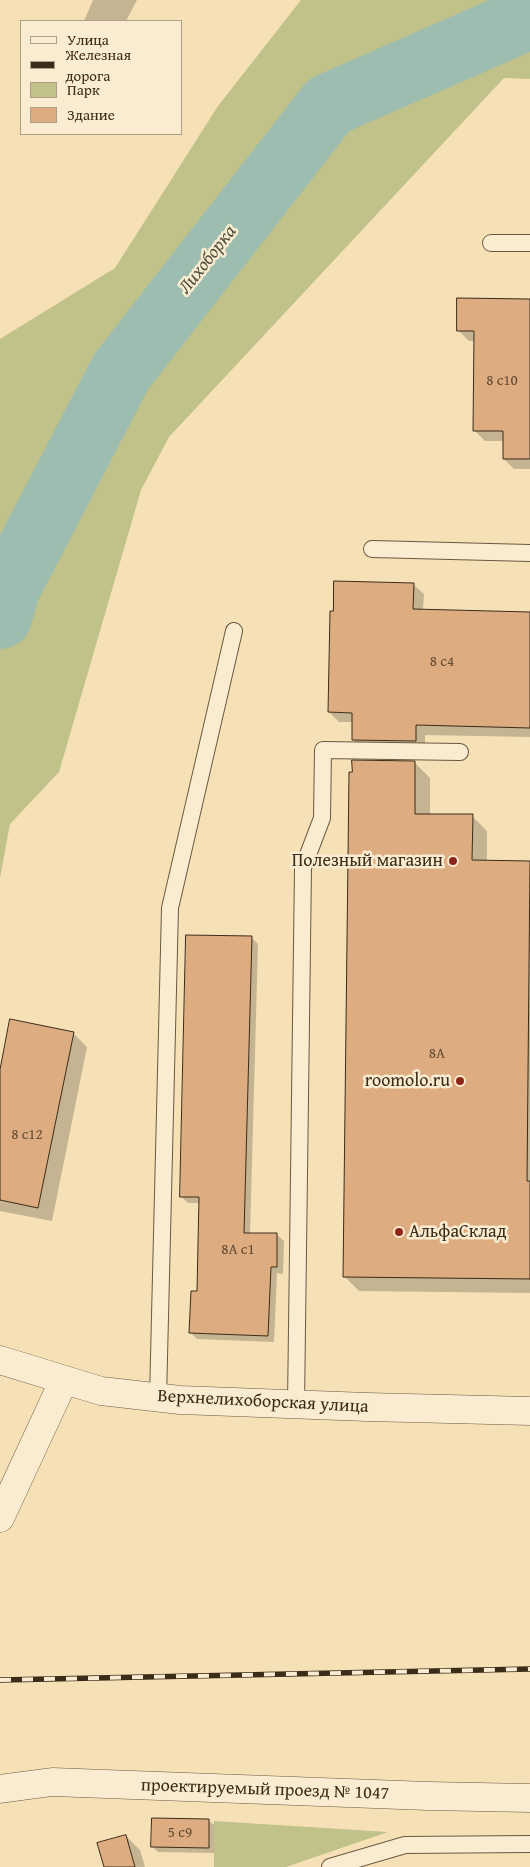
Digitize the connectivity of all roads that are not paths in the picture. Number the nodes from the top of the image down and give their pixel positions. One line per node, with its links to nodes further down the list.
1 (491, 243): 2 (lane)
2 (530, 243)
3 (372, 550): 4 (lane)
4 (530, 553)
5 (234, 631): 9 (lane)
6 (460, 752): 10 (lane)
7 (0, 1360): 8 (street, Верхнелихоборская улица)
8 (64, 1380): 9 (street, Верхнелихоборская улица); 12 (street)
9 (158, 1398): 10 (street, Верхнелихоборская улица)
10 (296, 1404): 11 (street, Верхнелихоборская улица)
11 (530, 1411)
12 (0, 1518)
13 (0, 1789): 14 (street, проектируемый проезд № 1047)
14 (530, 1798)
15 (530, 1844): 16 (lane)
16 (330, 1867)

